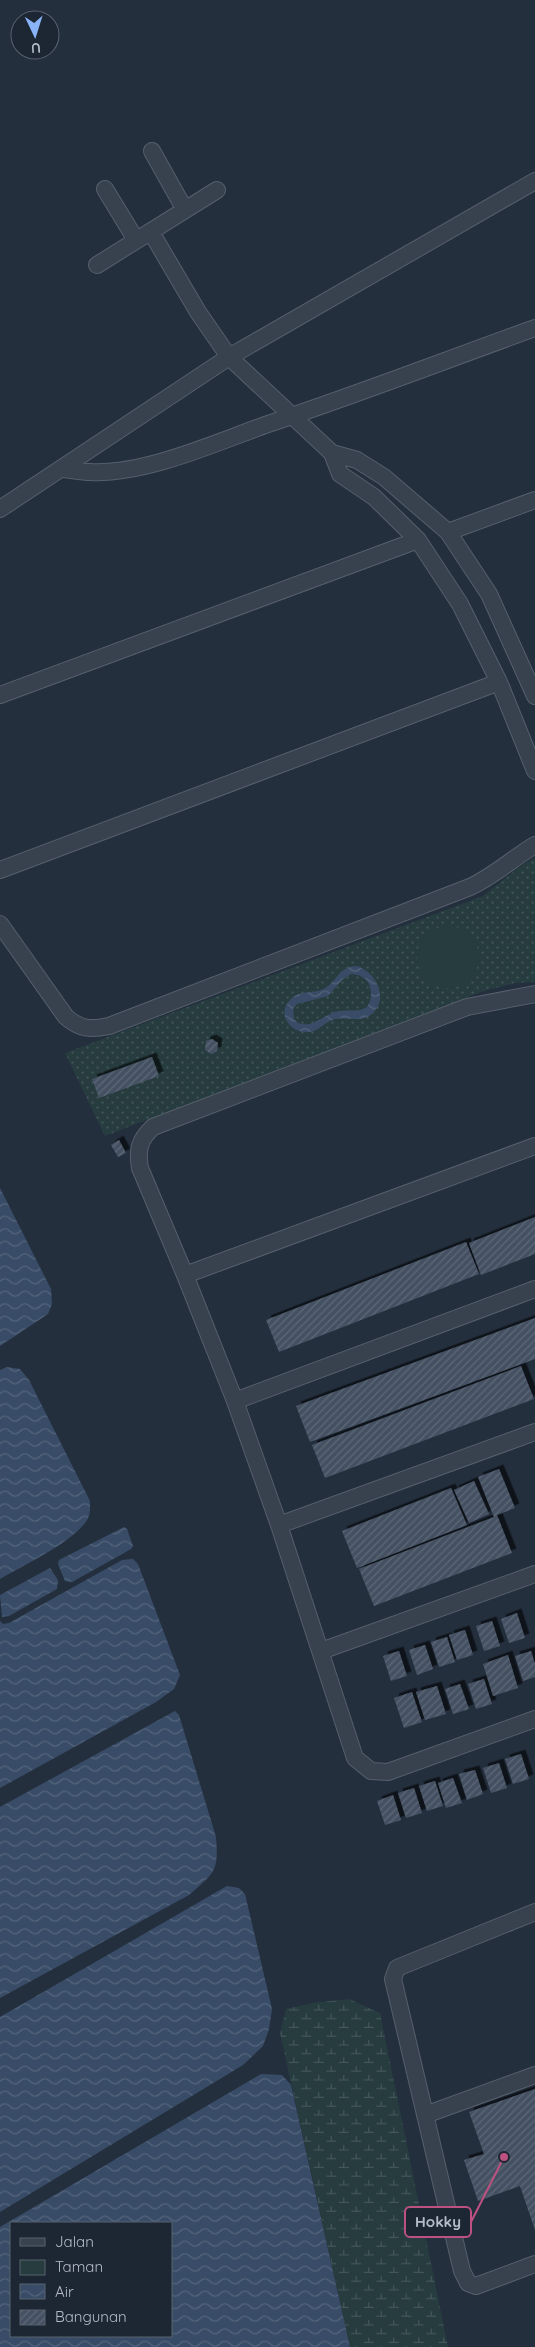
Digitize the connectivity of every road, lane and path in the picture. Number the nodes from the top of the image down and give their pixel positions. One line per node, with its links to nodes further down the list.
1 (152, 151): 5 (street)
2 (535, 181): 10 (street)
3 (105, 189): 7 (street)
4 (217, 190): 5 (street)
5 (184, 210): 6 (street)
6 (151, 232): 7 (street); 10 (street)
7 (136, 240): 8 (street)
8 (97, 265)
9 (535, 328): 11 (street)
10 (229, 357): 11 (street); 13 (street)
11 (292, 417): 12 (street); 13 (street)
12 (332, 453): 16 (street); 17 (street)
13 (64, 469): 15 (street)
14 (535, 500): 16 (street)
15 (0, 509)
16 (448, 532): 18 (street)
17 (418, 540): 19 (street); 20 (street)
18 (531, 673): 21 (street)
19 (500, 682): 22 (street); 24 (street)
20 (0, 695)
21 (535, 696)
22 (535, 771)
23 (535, 845): 25 (street)
24 (0, 870)
25 (0, 924)
26 (535, 994): 28 (street)
27 (535, 1146): 28 (street)
28 (185, 1275): 30 (street)
29 (535, 1289): 30 (street)
30 (234, 1401): 32 (street)
31 (535, 1432): 32 (street)
32 (279, 1525): 34 (street)
33 (535, 1574): 34 (street)
34 (321, 1651): 35 (street)
35 (535, 1719)
36 (535, 1912): 38 (street)
37 (535, 2075): 38 (street)
38 (425, 2115): 39 (street)
39 (535, 2264)

